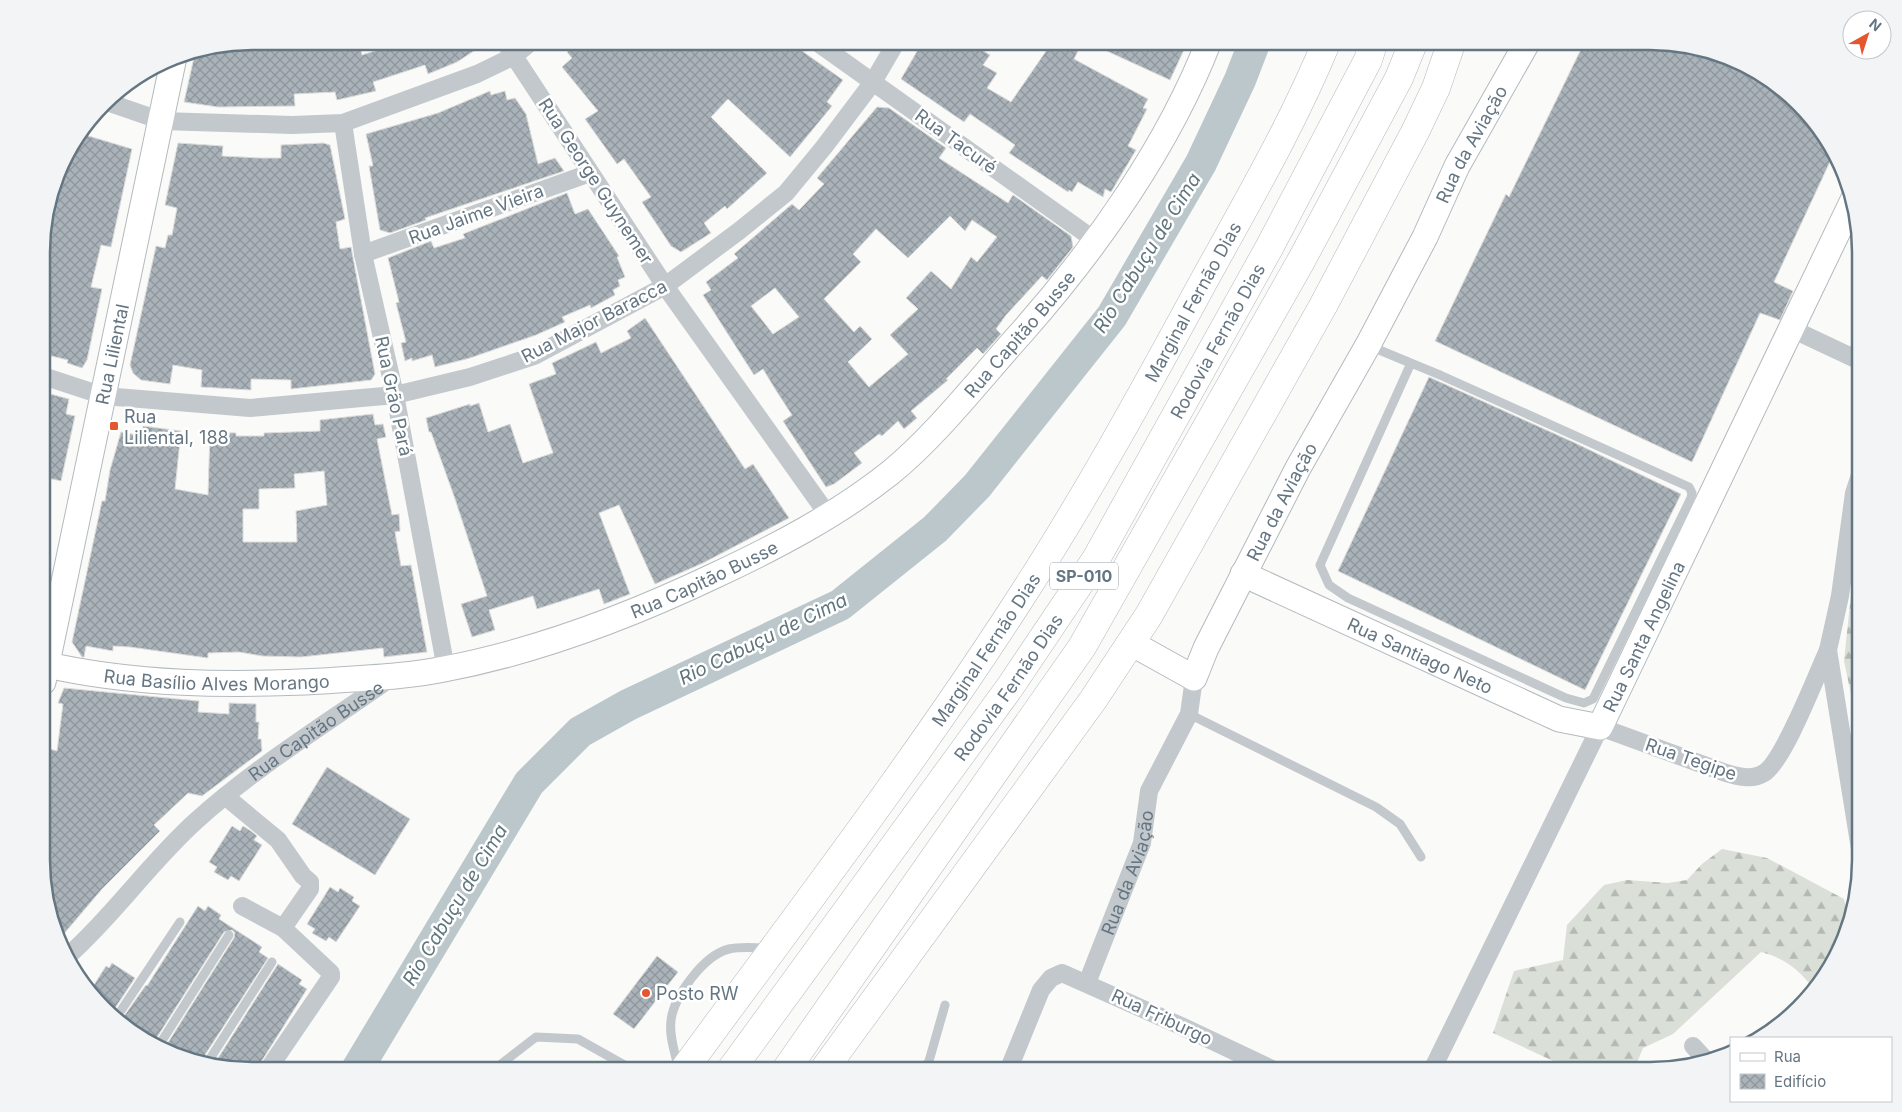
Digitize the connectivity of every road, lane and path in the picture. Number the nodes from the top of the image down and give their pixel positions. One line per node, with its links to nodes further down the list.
1 (510, 50): 11 (street, Rua George Guynemer)
2 (521, 50): 11 (street)
3 (828, 50): 13 (street, Rua Tacuré)
4 (892, 50): 13 (street, Rua Major Baracca)
5 (1205, 50): 19 (street, Rua Capitão Busse)
6 (1323, 50): 48 (highway, Marginal Fernão Dias / SP-010)
7 (1371, 50): 61 (highway, Rodovia Fernão Dias / SP-010)
8 (1410, 50): 62 (highway, Rodovia Fernão Dias / SP-010)
9 (1449, 50): 33 (highway)
10 (1523, 50): 23 (street, Rua da Aviação)
11 (514, 56): 16 (street); 17 (street, Rua George Guynemer)
12 (172, 66): 15 (street, Rua Liliental)
13 (873, 82): 19 (street, Rua Tacuré); 21 (street, Rua Major Baracca)
14 (114, 105): 15 (street)
15 (162, 121): 16 (street); 28 (street, Rua Liliental)
16 (343, 123): 20 (street, Rua Grão Pará)
17 (590, 173): 20 (street, Rua Jaime Vieira); 21 (street, Rua George Guynemer)
18 (1848, 211): 22 (street, Rua Santa Angelina)
19 (1096, 241): 30 (street, Rua Capitão Busse)
20 (363, 254): 27 (street, Rua Grão Pará)
21 (665, 286): 27 (street, Rua Major Baracca); 30 (street, Rua George Guynemer)
22 (1792, 329): 24 (street); 40 (street, Rua Santa Angelina)
23 (1368, 345): 25 (lane); 31 (street, Rua da Aviação)
24 (1852, 357)
25 (1411, 362): 25 (lane)
26 (50, 378): 28 (street, Rua Major Baracca)
27 (395, 395): 28 (street, Rua Major Baracca); 35 (street, Rua Grão Pará)
28 (104, 396): 32 (street, Rua Liliental)
29 (1852, 509): 34 (street)
30 (828, 515): 35 (street, Rua Capitão Busse)
31 (1243, 574): 38 (street, Rua da Aviação); 40 (street, Rua Santiago Neto)
32 (50, 643)
33 (1131, 643): 38 (street); 63 (highway)
34 (1828, 650): 40 (street, Rua Tegipe); 42 (street)
35 (446, 669): 37 (street, Rua Capitão Busse)
36 (50, 671): 37 (street, Rua Basílio Alves Morango)
37 (391, 678): 41 (street, Rua Capitão Busse)
38 (1194, 678): 39 (street, Rua da Aviação)
39 (1189, 714): 43 (lane); 51 (street, Rua da Aviação)
40 (1600, 727): 67 (street, Rua Santa Angelina)
41 (225, 796): 46 (street); 49 (street, Rua Capitão Busse)
42 (1852, 799)
43 (1421, 857)
44 (242, 906): 46 (street)
45 (180, 922): 53 (lane)
46 (283, 928): 56 (street)
47 (229, 935): 54 (lane)
48 (773, 948): 59 (lane); 60 (highway, Marginal Fernão Dias / SP-010)
49 (72, 952)
50 (272, 962): 55 (lane)
51 (1082, 981): 65 (street); 66 (street, Rua Friburgo)
52 (945, 1005): 64 (lane)
53 (120, 1013)
54 (162, 1041)
55 (211, 1057)
56 (273, 1062)
57 (504, 1062): 58 (lane)
58 (619, 1062)
59 (677, 1062)
60 (690, 1062)
61 (737, 1062)
62 (791, 1062)
63 (830, 1062)
64 (927, 1062)
65 (1011, 1062)
66 (1257, 1062)
67 (1436, 1062)

